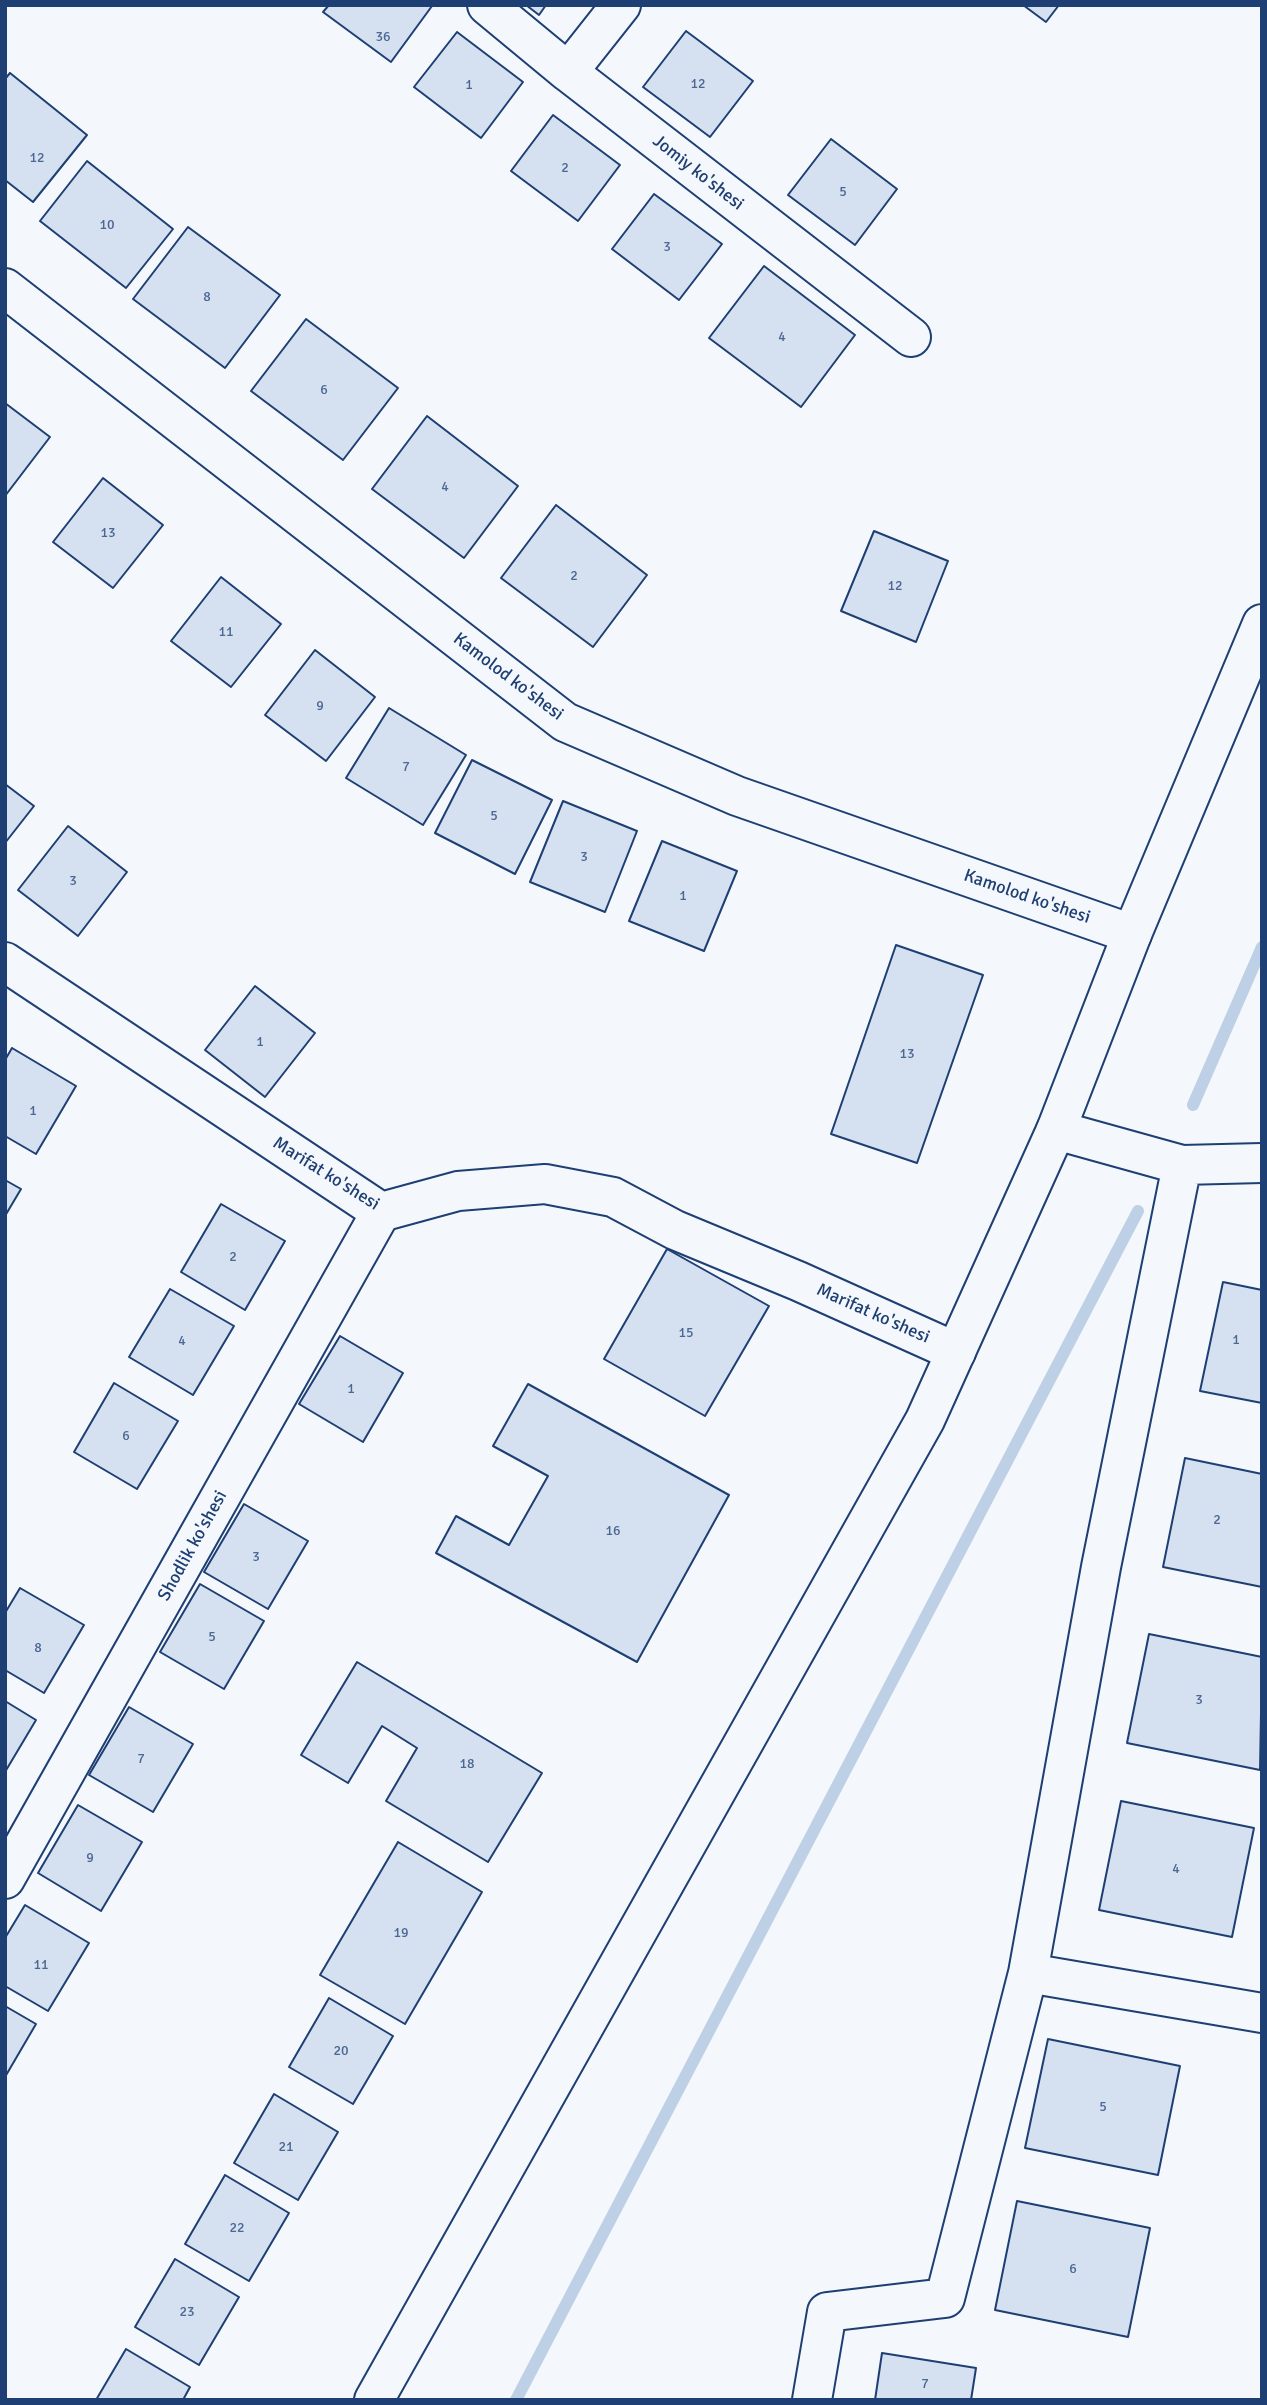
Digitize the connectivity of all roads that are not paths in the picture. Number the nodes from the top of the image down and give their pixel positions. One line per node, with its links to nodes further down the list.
1 (487, 5): 3 (street, Jomiy ko'shesi)
2 (621, 5): 3 (street)
3 (568, 72): 5 (street, Jomiy ko'shesi)
4 (5, 288): 7 (street, Kamolod ko'shesi)
5 (911, 337)
6 (1262, 624): 7 (street)
7 (1132, 934): 9 (street)
8 (6, 966): 12 (street, Marifat ko'shesi)
9 (1056, 1130): 11 (street); 13 (street)
10 (1262, 1163): 11 (street)
11 (1182, 1165): 15 (street)
12 (381, 1212): 13 (street, Marifat ko'shesi); 14 (street, Shodlik ko'shesi)
13 (956, 1352): 17 (street)
14 (5, 1879)
15 (1028, 1973): 16 (street); 18 (street)
16 (1262, 2013)
17 (374, 2400)
18 (812, 2400)

